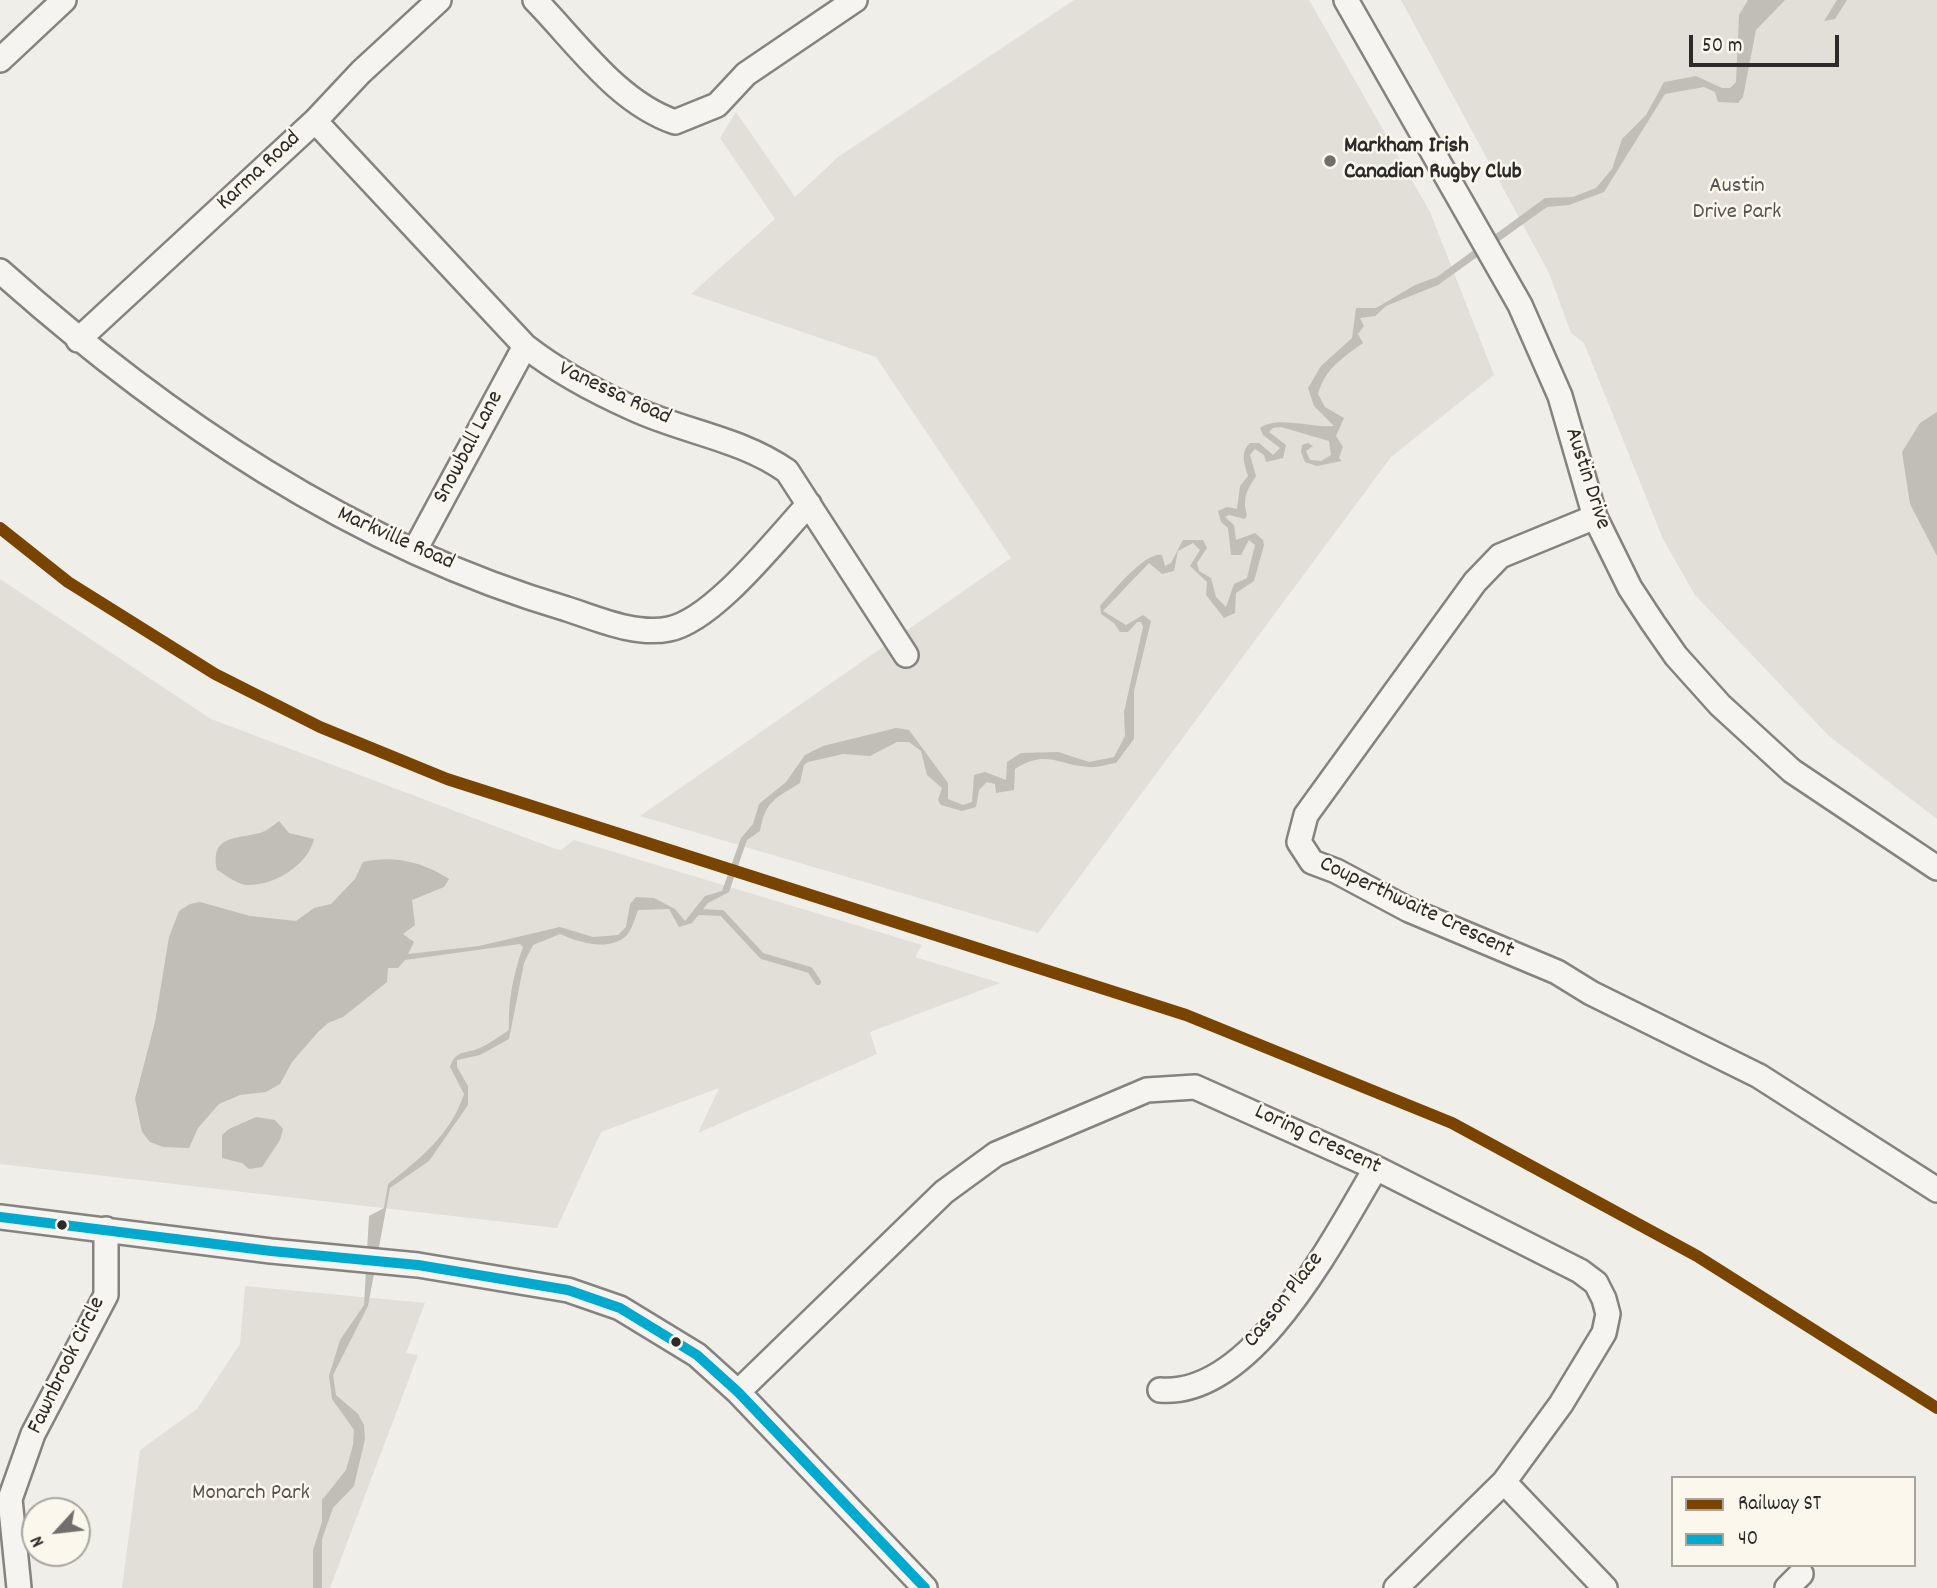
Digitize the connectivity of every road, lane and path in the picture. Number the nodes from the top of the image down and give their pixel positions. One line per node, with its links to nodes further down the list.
1 (64, 0): 6 (street)
2 (439, 0): 7 (street, Karma Road)
3 (535, 0): 4 (street)
4 (855, 0)
5 (1346, 0): 12 (street, Austin Drive)
6 (0, 60)
7 (315, 121): 9 (street, Karma Road); 10 (street, Vanessa Road)
8 (0, 271): 9 (street, Markville Road)
9 (78, 340): 13 (street, Markville Road)
10 (524, 346): 11 (street, Vanessa Road); 13 (street, Snowball Lane)
11 (809, 504): 13 (street, Markville Road); 14 (street, Vanessa Road)
12 (1595, 517): 15 (street, Austin Drive); 17 (street, Couperthwaite Crescent)
13 (415, 550)
14 (906, 656)
15 (1937, 868)
16 (1376, 1168): 20 (street, Casson Place); 21 (street, Loring Crescent); 22 (street, Loring Crescent)
17 (1937, 1190)
18 (0, 1217): 19 (street)
19 (106, 1229): 21 (street); 23 (street, Fawnbrook Circle)
20 (1160, 1390)
21 (738, 1392): 25 (street)
22 (1504, 1482): 26 (street, Loring Crescent); 27 (street)
23 (5, 1498): 24 (street, Fawnbrook Circle)
24 (19, 1588)
25 (925, 1588)
26 (1396, 1588)
27 (1605, 1588)

